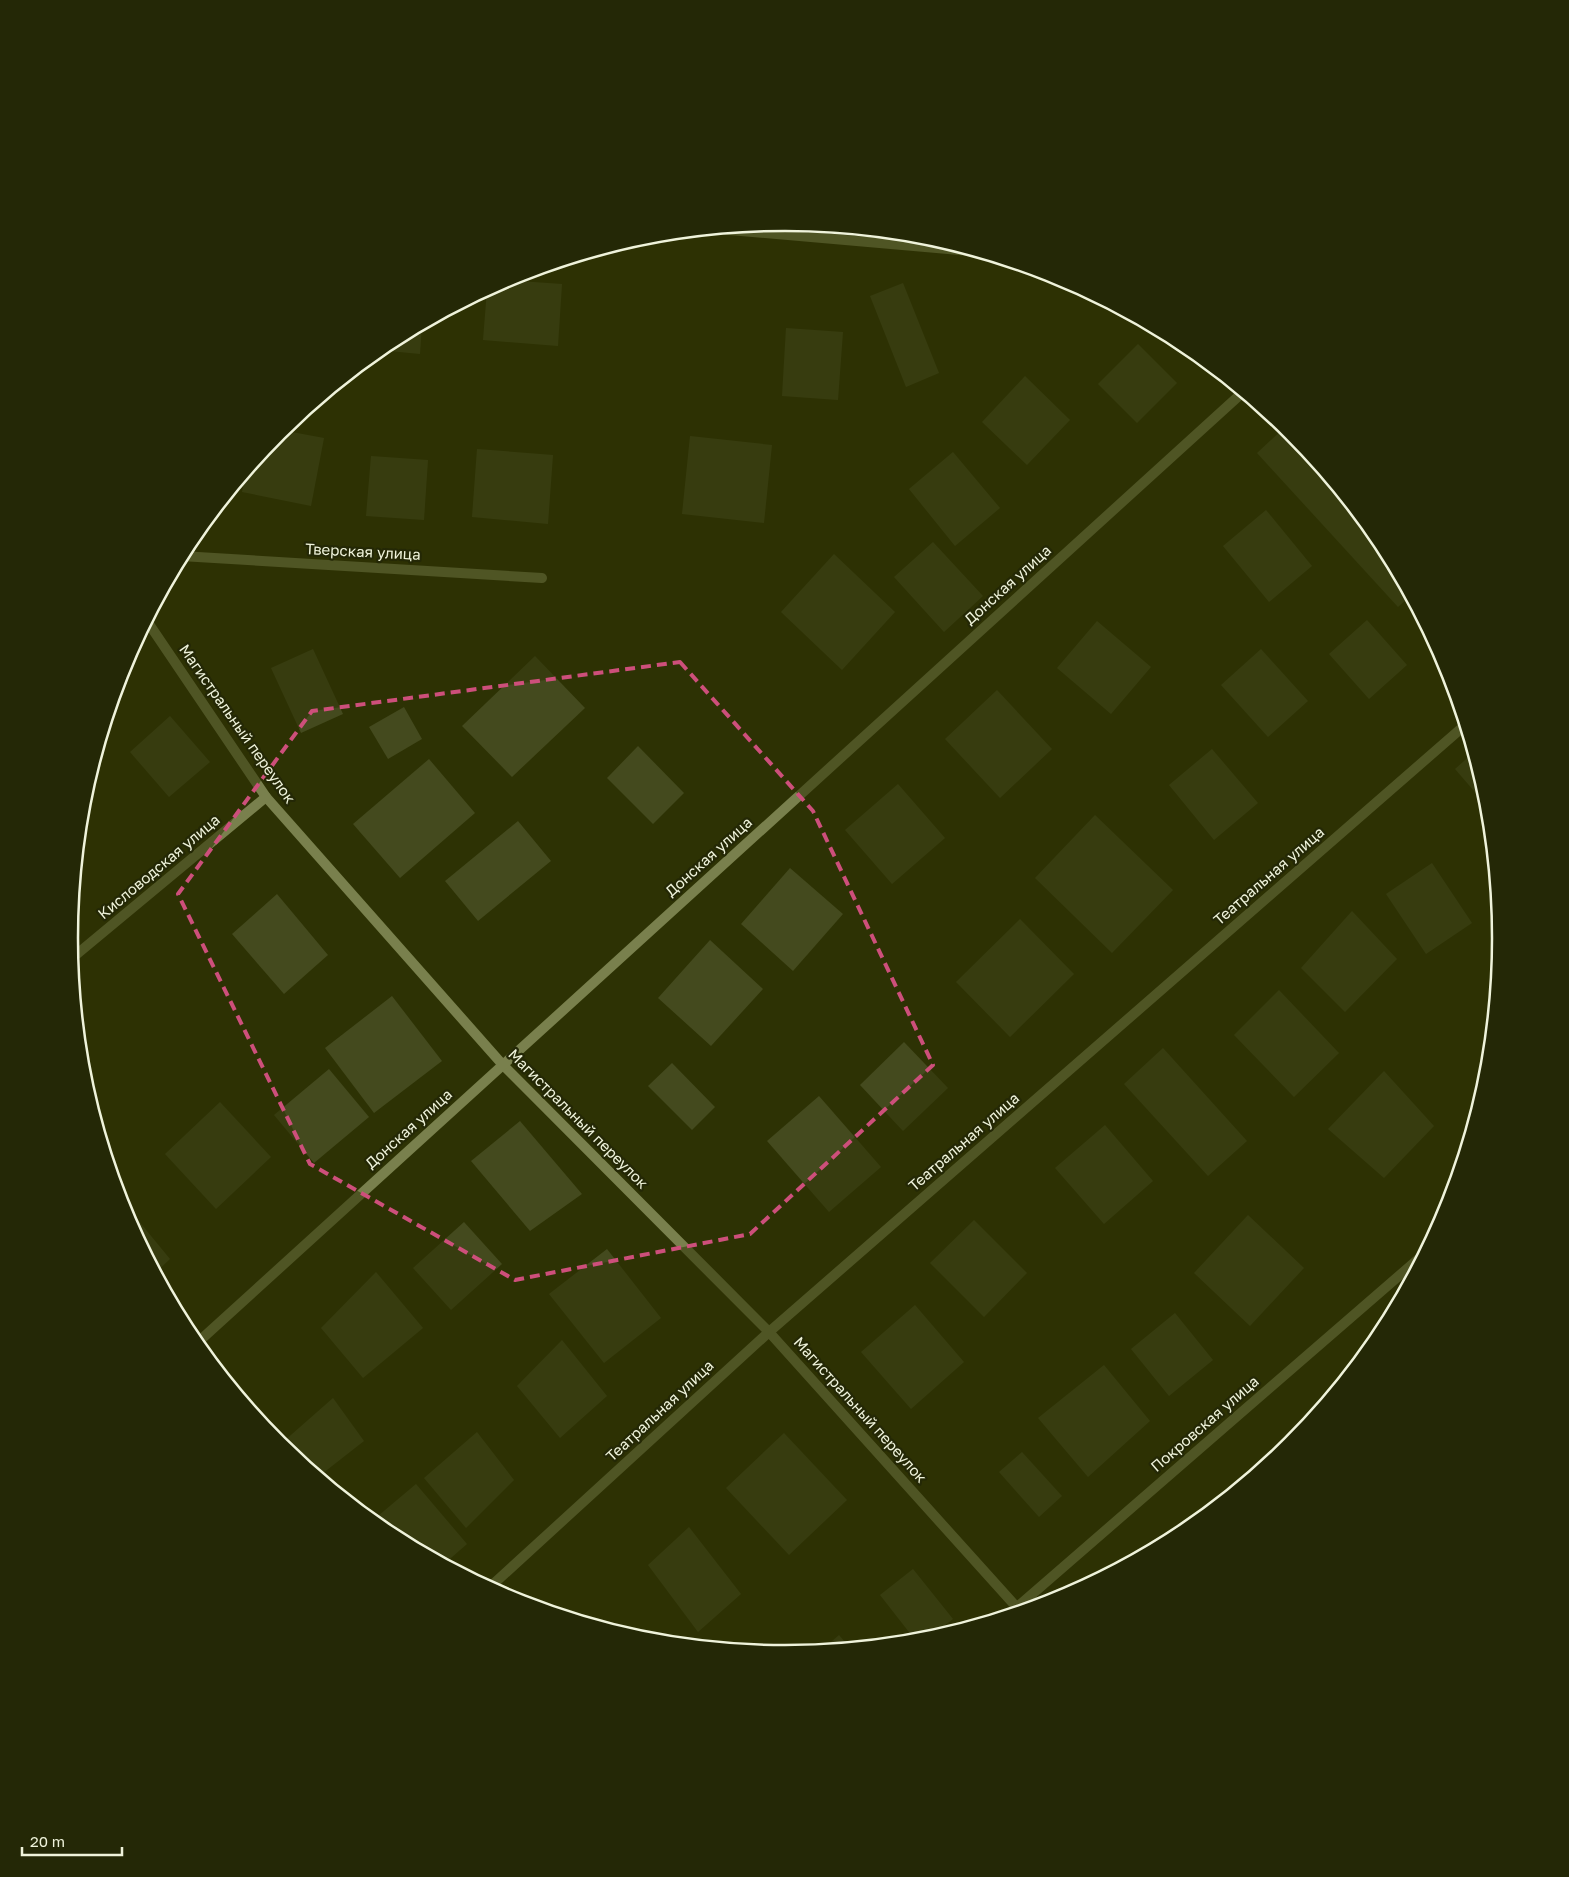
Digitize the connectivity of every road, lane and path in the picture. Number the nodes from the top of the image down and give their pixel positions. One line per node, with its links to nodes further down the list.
1 (755, 232): 2 (street)
2 (934, 248)
3 (1238, 397): 10 (street, Донская улица)
4 (190, 557): 5 (street, Тверская улица)
5 (542, 578)
6 (150, 626): 8 (street, Магистральный переулок)
7 (1459, 730): 12 (street, Театральная улица)
8 (266, 797): 9 (street, Кисловодская улица); 10 (street, Магистральный переулок)
9 (78, 953)
10 (502, 1064): 12 (street, Магистральный переулок); 13 (street, Донская улица)
11 (1411, 1265): 15 (street, Покровская улица)
12 (769, 1332): 14 (street, Театральная улица); 16 (street, Магистральный переулок)
13 (202, 1338)
14 (494, 1583)
15 (1024, 1603)
16 (1016, 1607)

